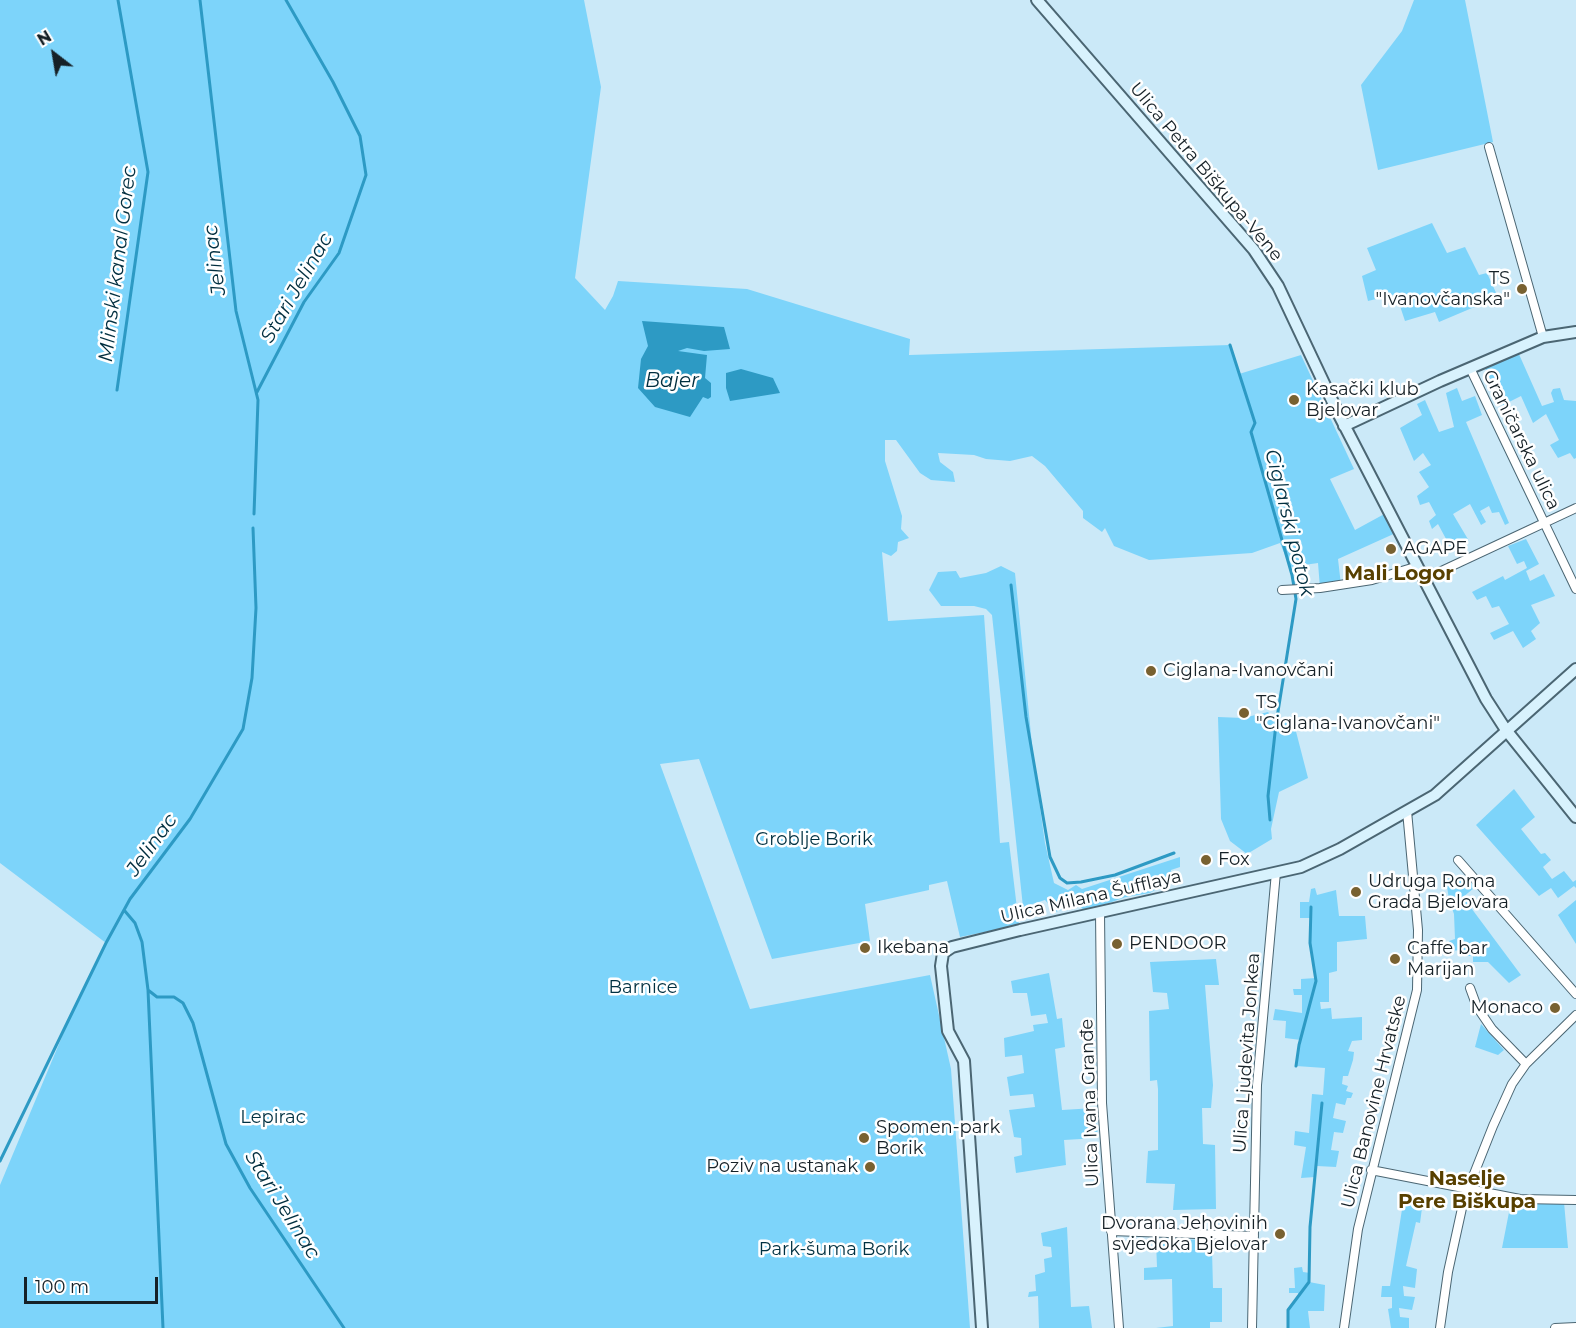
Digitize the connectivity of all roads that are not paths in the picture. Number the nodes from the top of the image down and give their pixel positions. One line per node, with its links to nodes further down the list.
1 (1037, 0): 6 (street, Ulica Petra Biškupa-Vene)
2 (1489, 147): 4 (street)
3 (1576, 332): 4 (street)
4 (1543, 337): 5 (street)
5 (1470, 368): 6 (street); 8 (street, Graničarska ulica)
6 (1344, 426): 9 (street, Ulica Petra Biškupa-Vene)
7 (1576, 508): 8 (street)
8 (1544, 523): 10 (street); 12 (street, Graničarska ulica)
9 (1416, 567): 10 (street, Ulica Petra Biškupa-Vene); 11 (street)
10 (1422, 580): 14 (street, Ulica Petra Biškupa-Vene)
11 (1282, 590)
12 (1576, 590)
13 (1576, 669): 14 (street, Ulica Milana Šufflaya)
14 (1506, 730): 15 (street, Ulica Milana Šufflaya); 16 (street, Ulica Petra Biškupa-Vene)
15 (1407, 811): 18 (street, Ulica Milana Šufflaya); 24 (street, Ulica Banovine Hrvatske)
16 (1576, 817)
17 (1458, 860): 21 (street)
18 (1276, 872): 19 (street, Ulica Milana Šufflaya); 28 (street, Ulica Ljudevita Jonkea)
19 (1100, 912): 27 (street, Ulica Ivana Granđe); 30 (street, Ulica Milana Šufflaya)
20 (1470, 988): 23 (street)
21 (1576, 994)
22 (1576, 1015): 23 (street)
23 (1526, 1064): 25 (street)
24 (1371, 1170): 25 (street); 33 (street, Ulica Banovine Hrvatske)
25 (1467, 1190): 26 (street); 34 (street)
26 (1576, 1200)
27 (1111, 1231): 28 (street); 31 (street, Ulica Ivana Granđe)
28 (1254, 1236): 32 (street, Ulica Ljudevita Jonkea)
29 (1576, 1327): 35 (street)
30 (982, 1328)
31 (1119, 1328)
32 (1252, 1328)
33 (1344, 1328)
34 (1440, 1328)
35 (1555, 1328)

